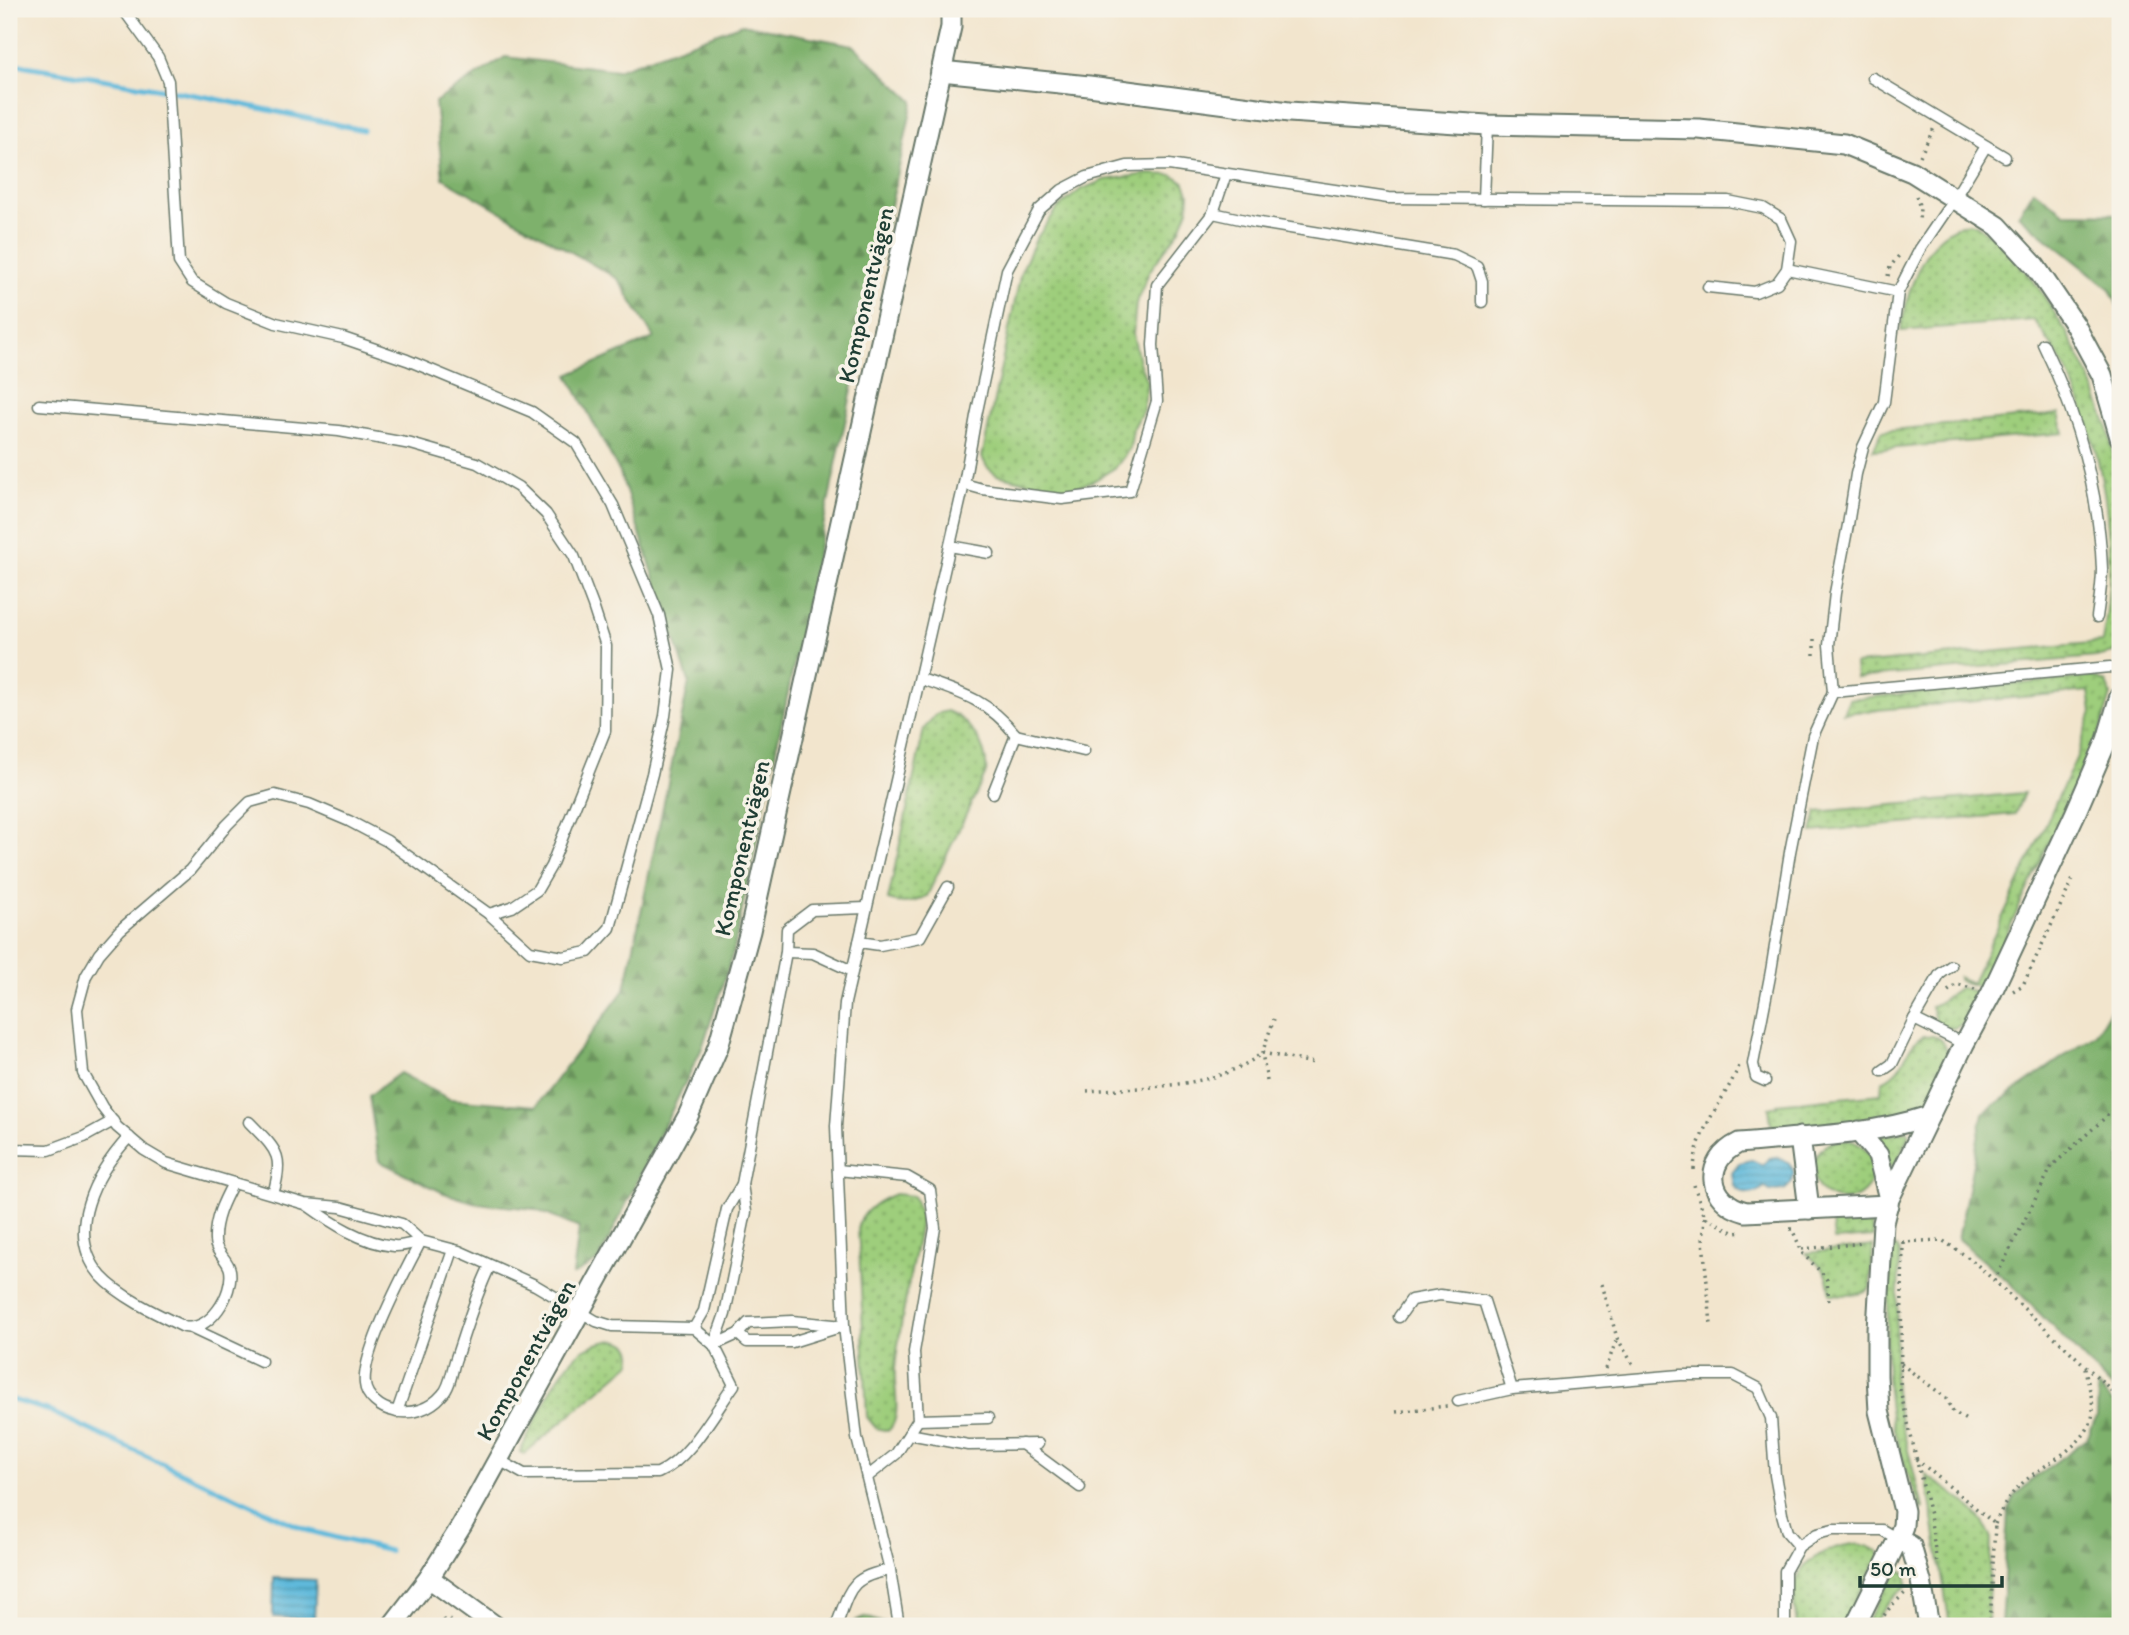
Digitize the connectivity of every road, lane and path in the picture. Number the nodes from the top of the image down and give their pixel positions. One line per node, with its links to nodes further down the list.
1 (123, 9): 42 (lane)
2 (675, 9): 4 (path)
3 (951, 9): 5 (street, Komponentvägen)
4 (648, 12)
5 (941, 71): 7 (street); 87 (street, Komponentvägen)
6 (1873, 78): 9 (lane)
7 (1487, 125): 11 (street); 13 (lane)
8 (1935, 126): 11 (path)
9 (1986, 146): 10 (lane); 14 (lane)
10 (2005, 157)
11 (1912, 172): 14 (street); 16 (path)
12 (1226, 174): 13 (lane); 15 (lane); 26 (lane)
13 (1484, 199): 18 (lane)
14 (1954, 199): 21 (lane); 25 (street)
15 (1213, 213): 22 (lane); 26 (lane)
16 (1915, 233)
17 (1907, 245): 20 (path)
18 (1787, 269): 19 (lane); 20 (lane)
19 (1709, 286)
20 (1885, 288): 21 (lane)
21 (1898, 292): 34 (lane)
22 (1482, 302)
23 (2043, 344): 29 (lane)
24 (39, 405): 42 (lane)
25 (2120, 437)
26 (964, 484): 27 (lane)
27 (950, 546): 28 (lane); 33 (lane)
28 (989, 553)
29 (2097, 617)
30 (1815, 631): 31 (path)
31 (1814, 656)
32 (2120, 668): 34 (lane)
33 (921, 679): 36 (lane); 41 (lane)
34 (1833, 692): 58 (lane)
35 (2120, 696): 52 (street)
36 (1016, 735): 37 (lane); 38 (lane)
37 (1084, 751)
38 (993, 793)
39 (2074, 877): 48 (path)
40 (948, 887): 43 (lane)
41 (866, 908): 43 (lane); 44 (lane)
42 (489, 914): 62 (lane)
43 (859, 942): 46 (lane)
44 (786, 952): 46 (lane); 70 (lane)
45 (1951, 966): 49 (lane)
46 (852, 971): 68 (lane)
47 (1980, 991): 49 (path)
48 (2005, 996)
49 (1926, 998): 51 (lane)
50 (1274, 1019): 53 (path)
51 (1914, 1019): 52 (lane); 56 (lane)
52 (1964, 1044): 61 (street)
53 (1262, 1053): 55 (path); 57 (path); 59 (path)
54 (1741, 1058): 75 (path)
55 (1314, 1063)
56 (1882, 1071)
57 (1267, 1081)
58 (1765, 1081)
59 (1087, 1091)
60 (2120, 1104): 84 (path)
61 (1929, 1116): 64 (street); 72 (street)
62 (113, 1122): 66 (lane); 67 (lane)
63 (249, 1122): 71 (lane)
64 (1858, 1131): 65 (street); 72 (street)
65 (1800, 1137): 74 (street); 74 (street)
66 (130, 1138): 69 (lane); 92 (lane)
67 (9, 1149)
68 (838, 1170): 90 (lane); 107 (lane)
69 (233, 1184): 71 (lane); 92 (lane)
70 (742, 1184): 91 (lane); 95 (lane)
71 (273, 1194): 73 (lane)
72 (1889, 1202): 74 (street); 79 (street)
73 (305, 1204): 78 (lane); 78 (lane)
74 (1810, 1209)
75 (1705, 1217): 77 (path); 89 (path)
76 (1780, 1230): 81 (path)
77 (1746, 1232)
78 (421, 1241): 82 (lane); 104 (lane)
79 (1882, 1242): 80 (path); 81 (path); 117 (street)
80 (1903, 1242): 84 (path); 97 (path)
81 (1802, 1249): 86 (path)
82 (453, 1250): 83 (lane); 104 (lane)
83 (490, 1266): 87 (lane); 104 (lane)
84 (1994, 1281): 98 (path)
85 (1602, 1284): 94 (path)
86 (1829, 1304)
87 (581, 1312): 91 (lane); 113 (street, Komponentvägen)
88 (1399, 1317): 101 (lane)
89 (1711, 1324)
90 (844, 1326): 93 (lane); 93 (lane); 114 (lane)
91 (694, 1328): 95 (lane)
92 (193, 1329): 96 (lane)
93 (738, 1334): 95 (lane)
94 (1617, 1338): 99 (path); 100 (path)
95 (715, 1345): 113 (lane)
96 (261, 1361)
97 (1900, 1363): 108 (path); 112 (path)
98 (2085, 1366): 103 (path); 116 (path)
99 (1641, 1378): 100 (lane); 118 (lane)
100 (1601, 1381): 101 (lane)
101 (1512, 1389): 102 (lane)
102 (1458, 1401): 105 (path)
103 (2120, 1401)
104 (397, 1412)
105 (1396, 1412)
106 (988, 1418): 107 (lane)
107 (918, 1420): 109 (lane)
108 (1968, 1421)
109 (909, 1434): 110 (lane); 114 (lane)
110 (1022, 1444): 111 (lane); 115 (lane)
111 (1038, 1444)
112 (1915, 1458): 116 (path); 120 (path)
113 (499, 1460): 121 (street, Komponentvägen)
114 (867, 1477): 119 (lane)
115 (1080, 1488)
116 (1995, 1524): 131 (path)
117 (1898, 1539): 118 (lane); 128 (street); 130 (street)
118 (1799, 1546): 127 (lane)
119 (890, 1570): 125 (lane); 126 (lane)
120 (1938, 1570)
121 (429, 1578): 123 (street, Komponentvägen); 124 (street)
122 (1910, 1590): 129 (path)
123 (392, 1626)
124 (495, 1626)
125 (836, 1626)
126 (899, 1626)
127 (1786, 1626)
128 (1855, 1626)
129 (1877, 1626)
130 (1929, 1626)
131 (1990, 1626)

